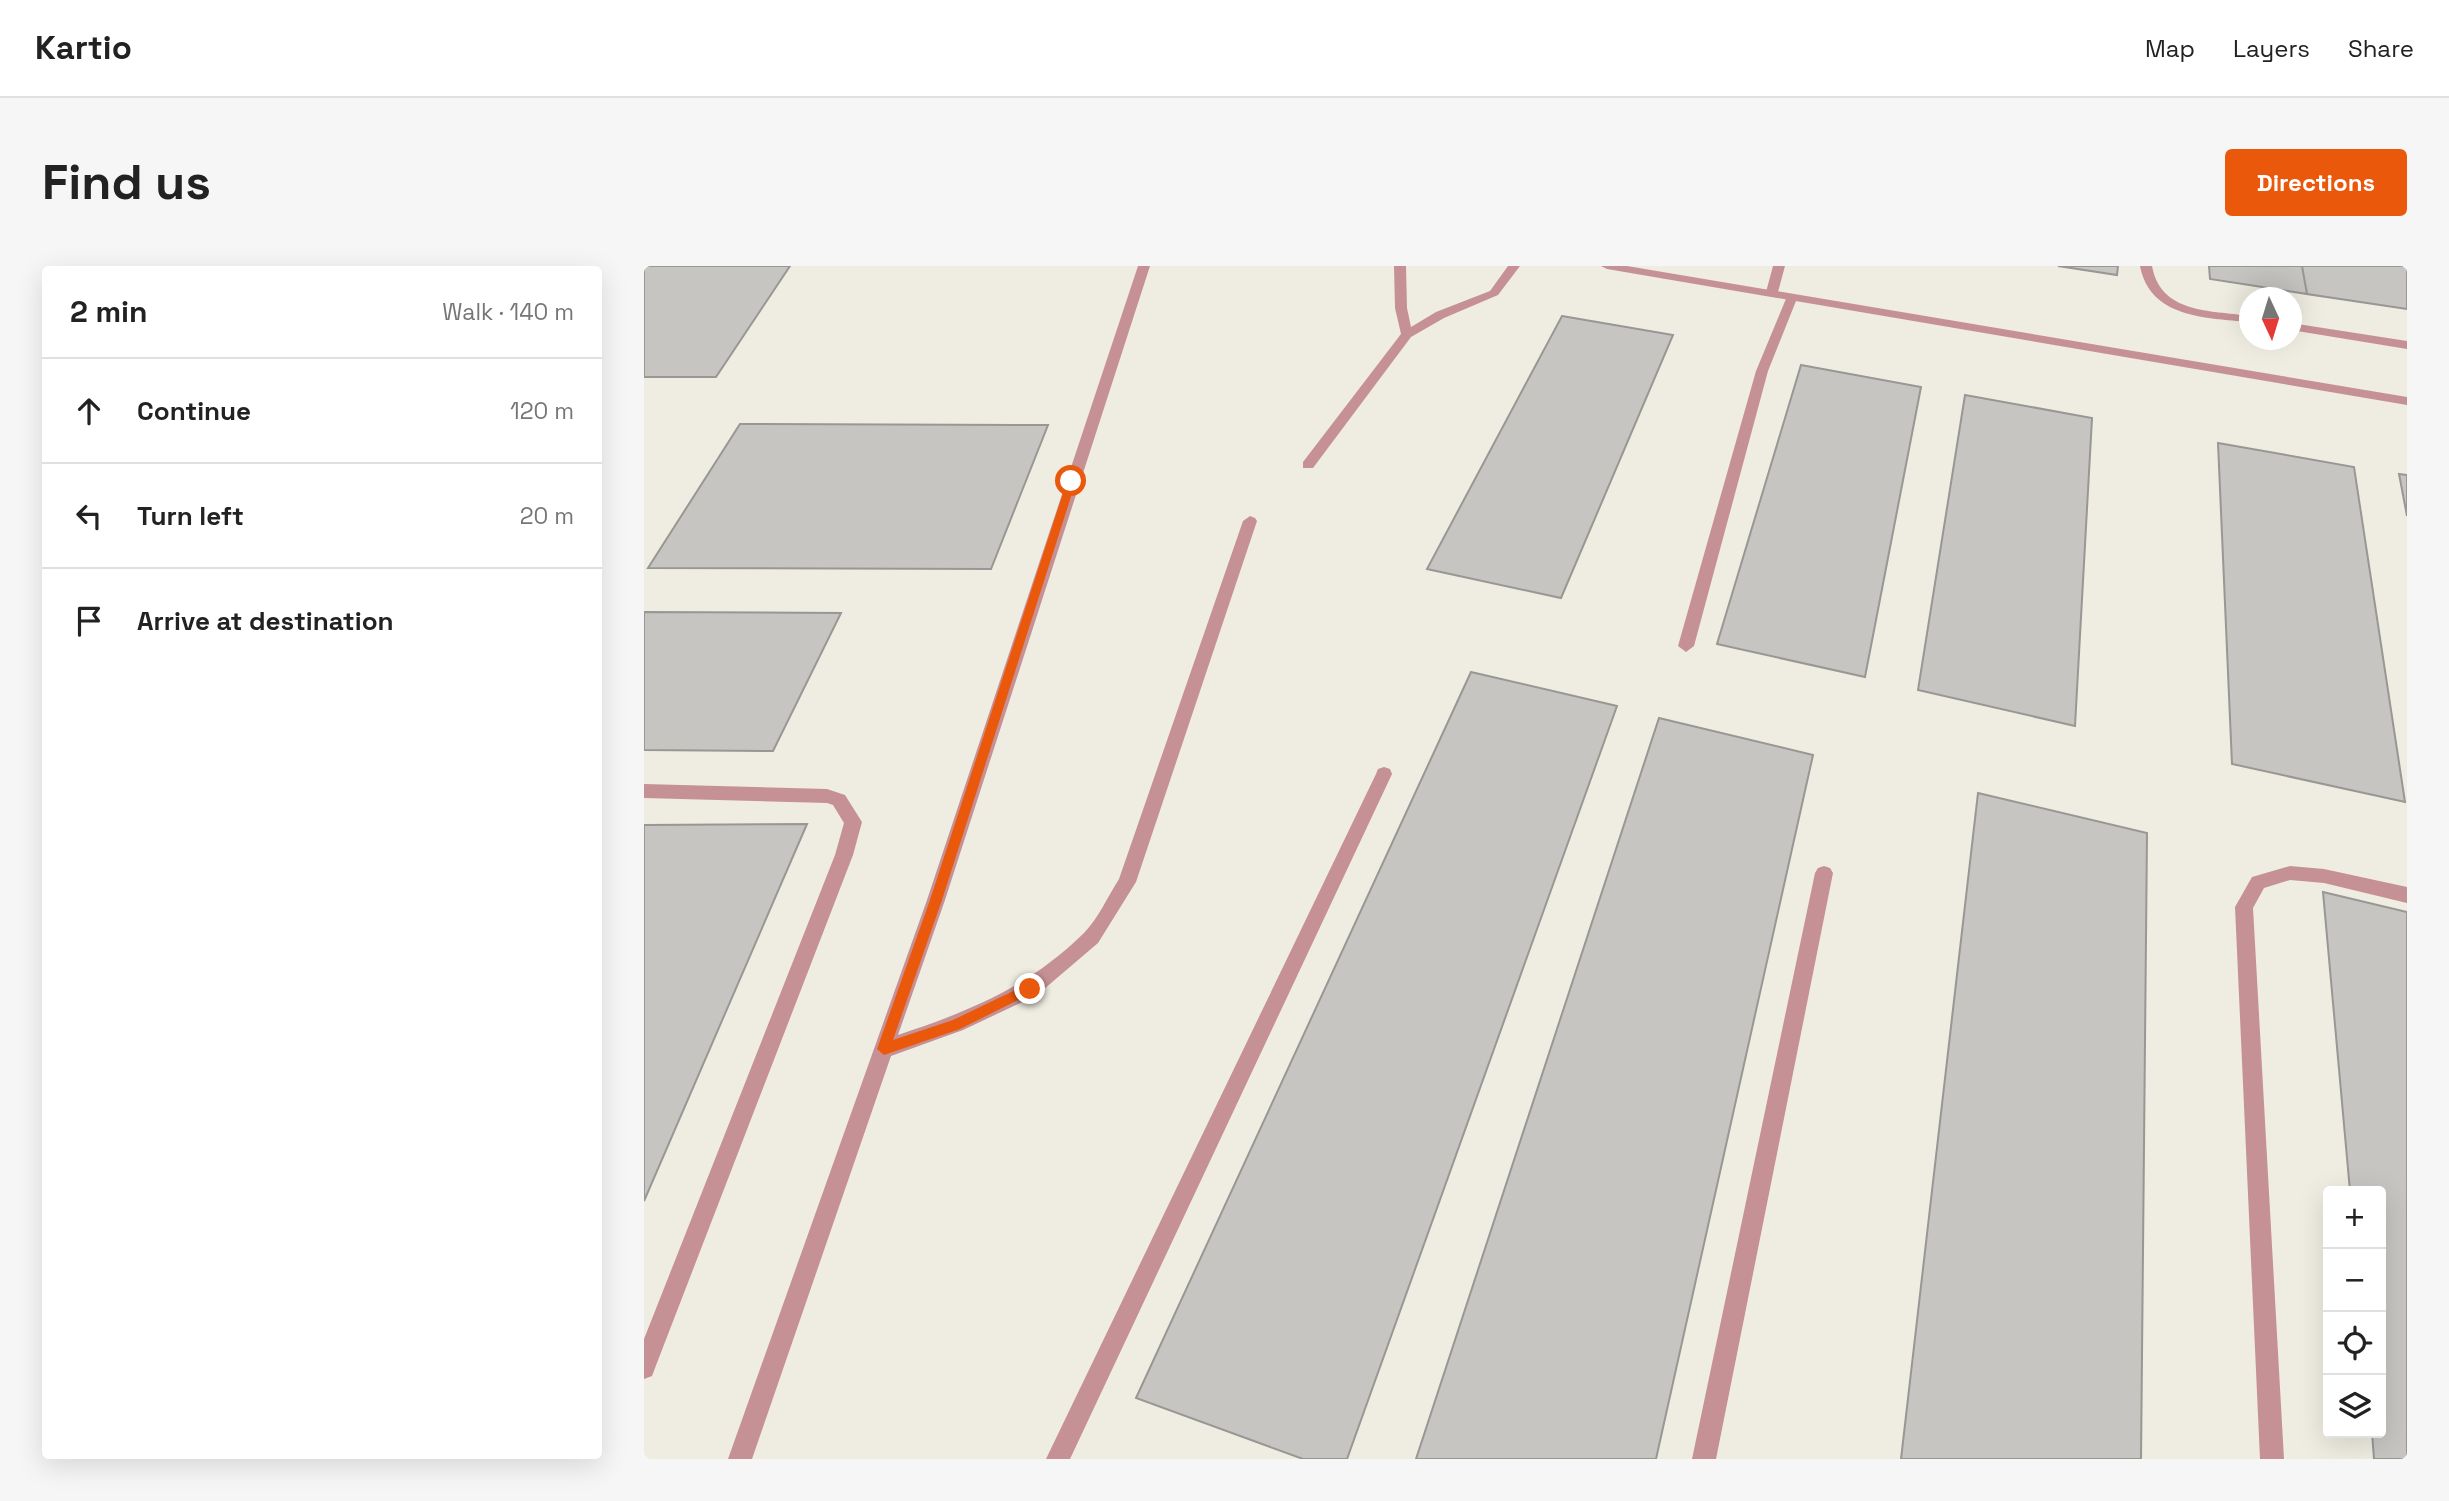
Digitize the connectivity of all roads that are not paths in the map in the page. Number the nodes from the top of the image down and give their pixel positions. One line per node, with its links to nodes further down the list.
1 (1144, 266): 21 (street)
2 (1399, 266): 11 (street)
3 (1514, 266): 11 (street)
4 (1607, 266): 7 (street)
5 (1779, 266): 7 (street)
6 (2146, 266): 9 (street)
7 (1772, 292): 8 (street)
8 (1792, 296): 13 (street); 16 (street)
9 (2239, 318)
10 (2302, 328): 12 (street)
11 (1406, 334): 14 (street)
12 (2407, 345)
13 (2407, 401)
14 (1308, 465)
15 (1250, 521): 21 (street)
16 (1686, 646)
17 (1384, 774): 24 (street)
18 (644, 791): 22 (street)
19 (1824, 873): 25 (street)
20 (2407, 895): 26 (street)
21 (884, 1049): 23 (street)
22 (644, 1368)
23 (740, 1459)
24 (1058, 1459)
25 (1704, 1459)
26 (2272, 1459)

